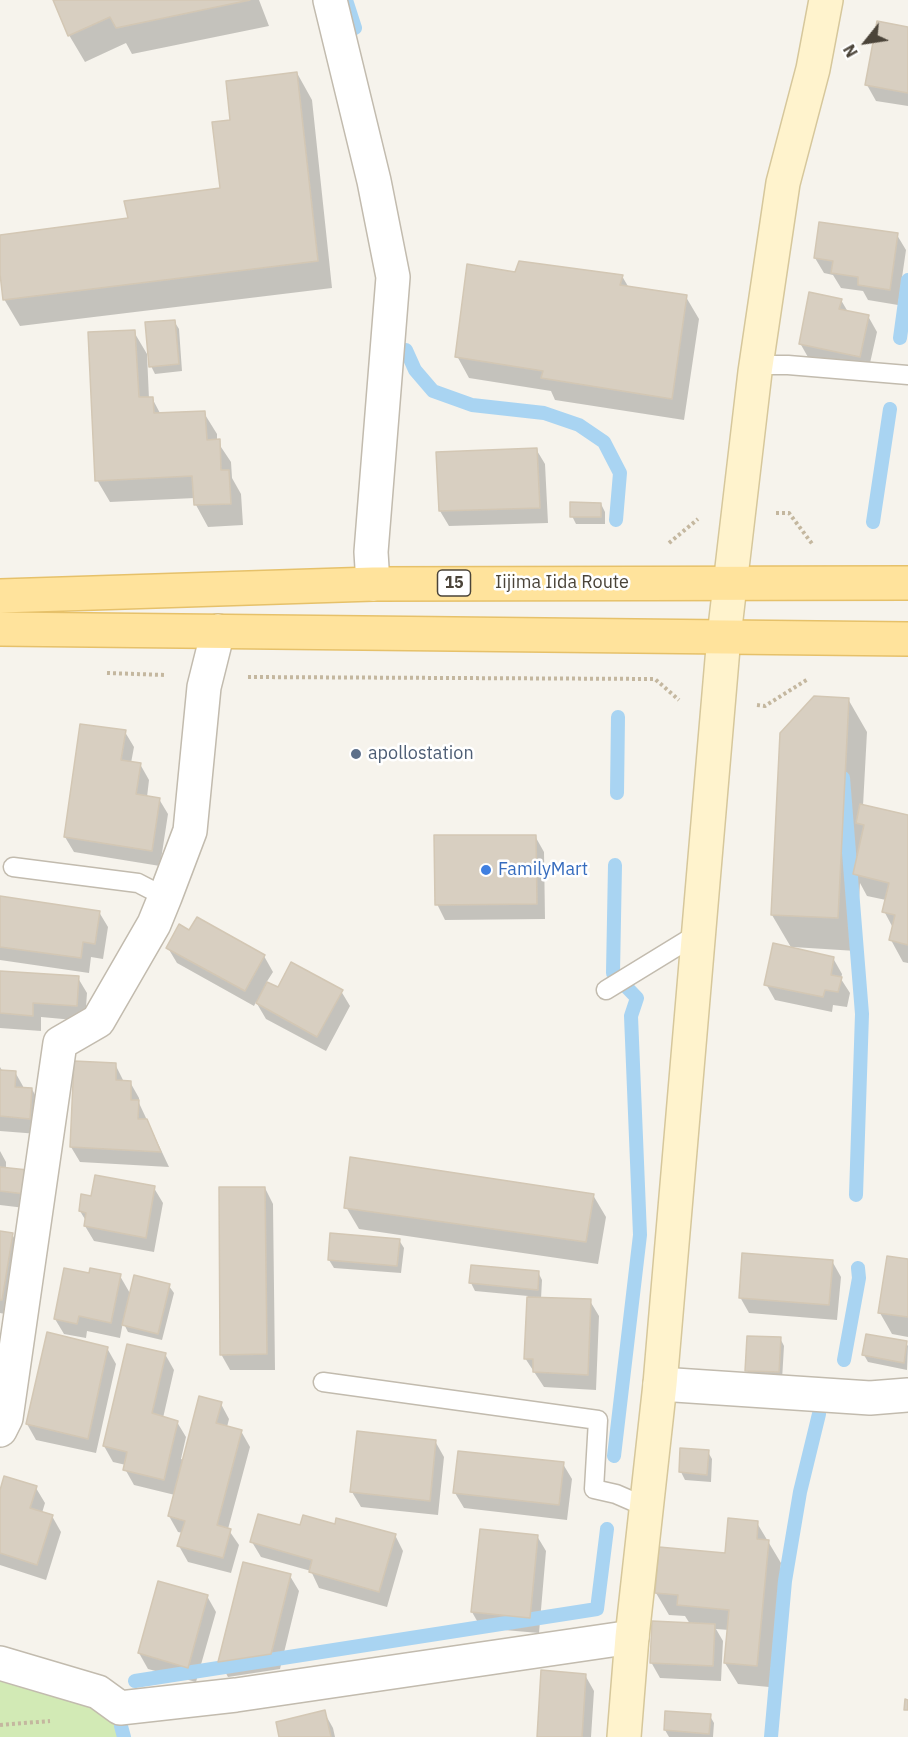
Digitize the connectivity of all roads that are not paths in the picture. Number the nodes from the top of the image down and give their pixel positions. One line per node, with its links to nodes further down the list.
1 (330, 0): 7 (street)
2 (826, 0): 3 (street)
3 (756, 365): 4 (lane); 5 (street)
4 (908, 375)
5 (731, 582): 6 (main road, Iijima Iida Route / 15); 7 (main road, Iijima Iida Route / 15); 11 (street)
6 (908, 583)
7 (373, 584): 8 (main road, Iijima Iida Route / 15)
8 (0, 596)
9 (0, 629): 10 (main road)
10 (218, 631): 11 (main road); 14 (street)
11 (724, 636): 12 (main road); 15 (street)
12 (908, 639)
13 (13, 867): 14 (lane)
14 (165, 897): 20 (street)
15 (699, 933): 16 (lane); 18 (street)
16 (606, 990)
17 (323, 1382): 21 (lane)
18 (660, 1384): 19 (street); 21 (street)
19 (908, 1395)
20 (0, 1430)
21 (646, 1507): 22 (street)
22 (632, 1637): 23 (street); 24 (street)
23 (0, 1663)
24 (624, 1737)

